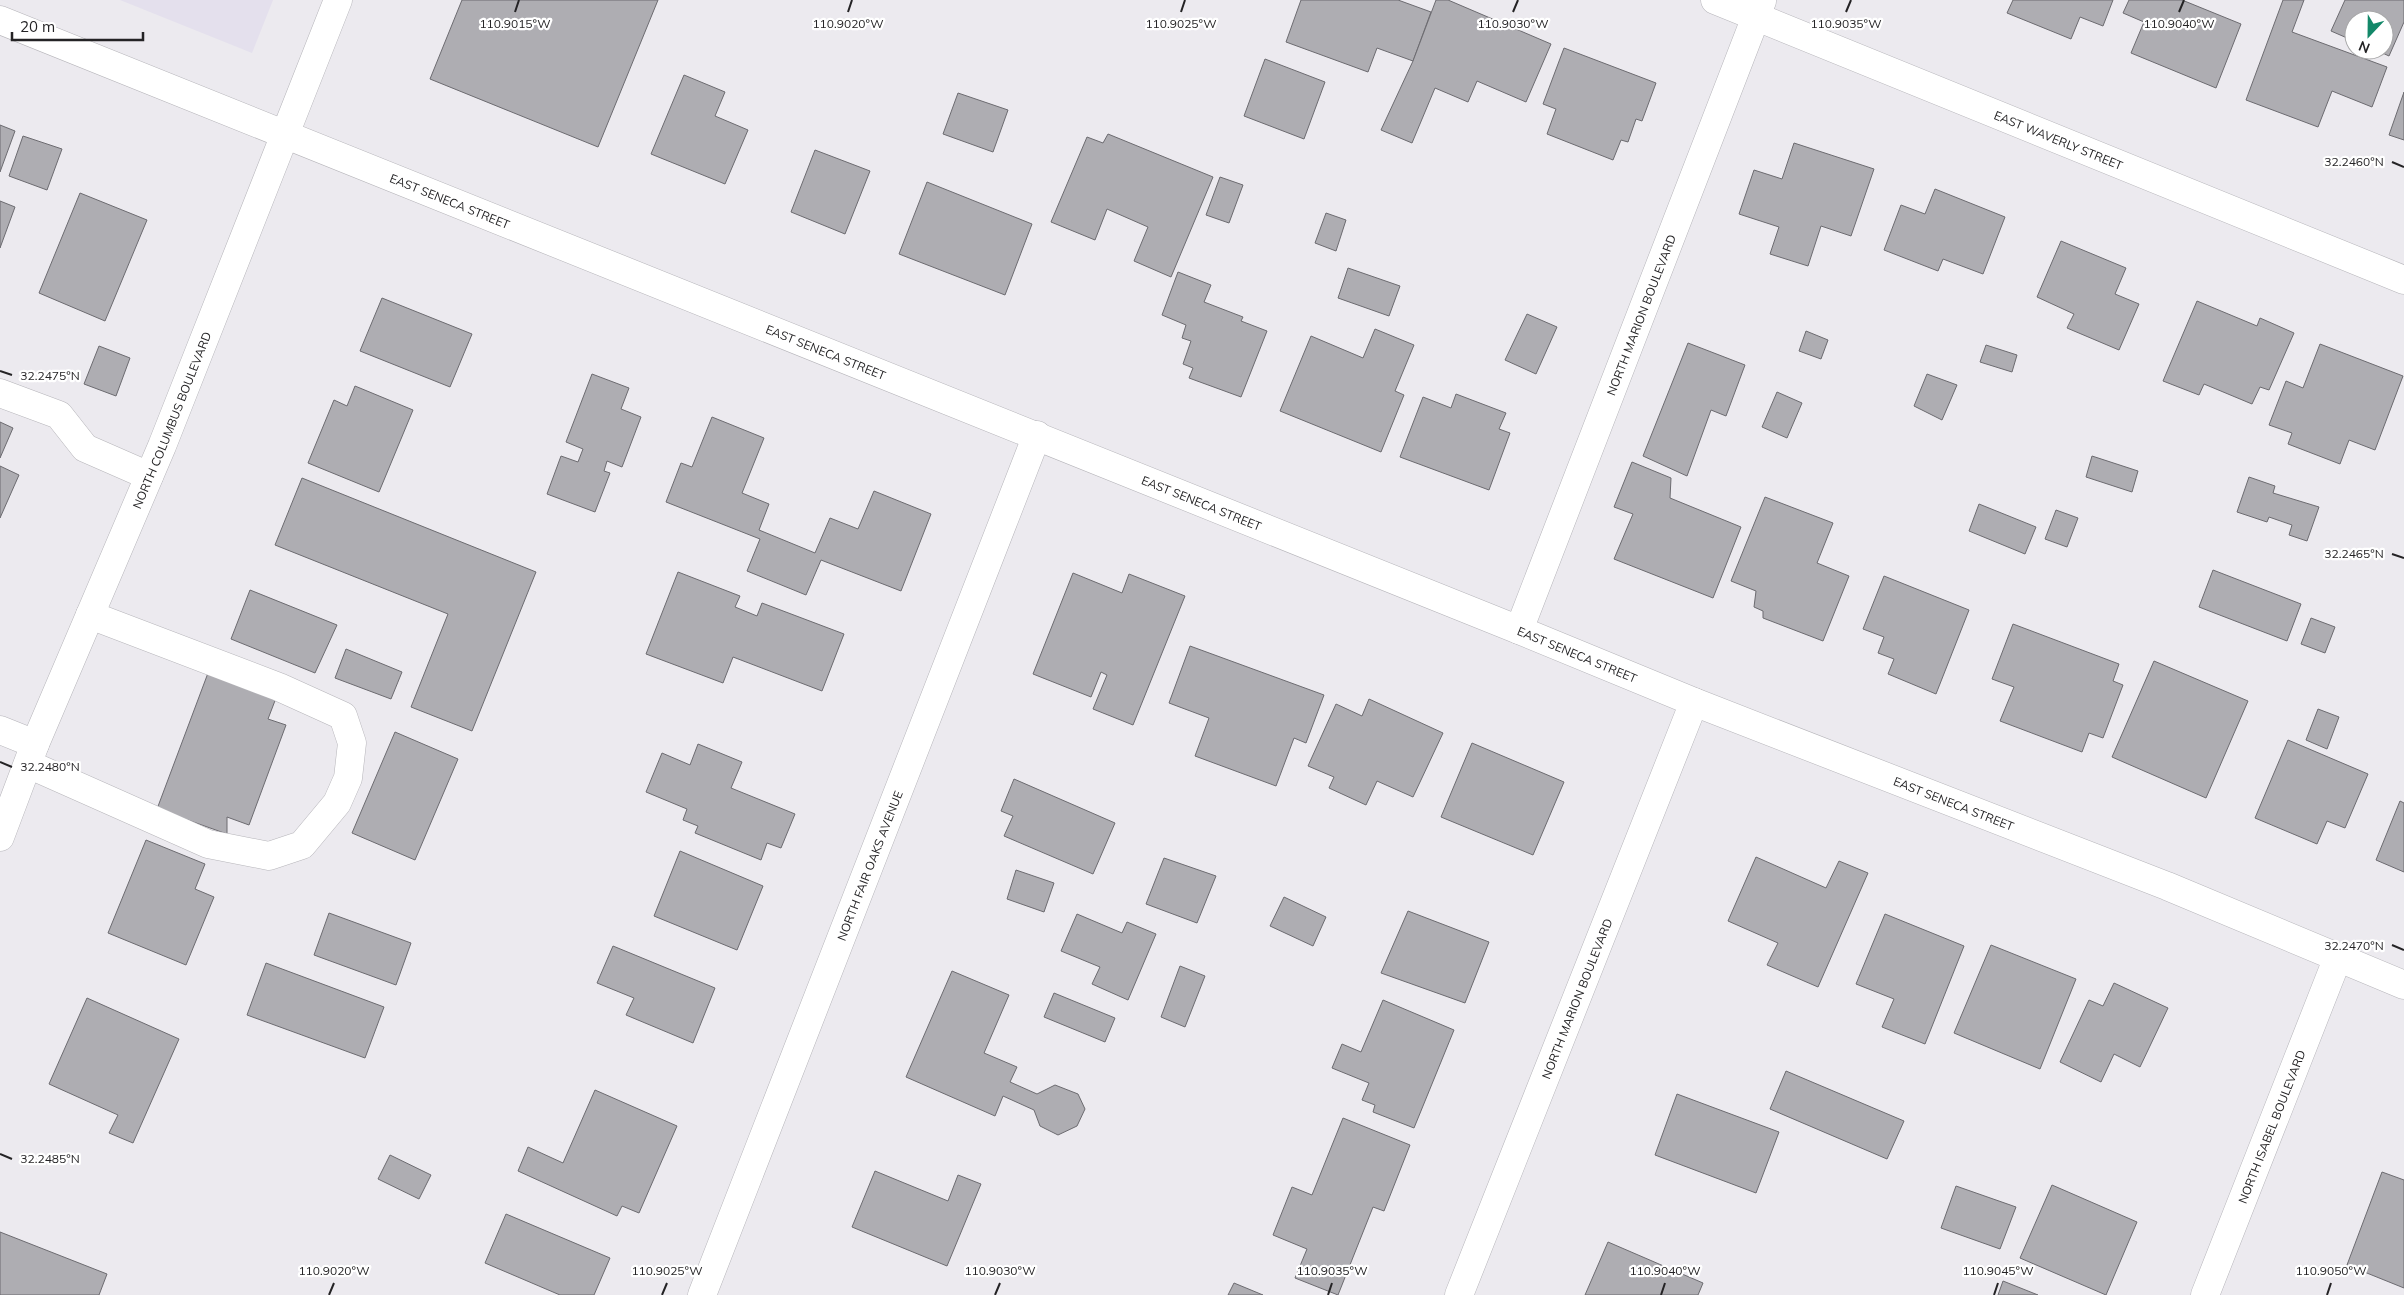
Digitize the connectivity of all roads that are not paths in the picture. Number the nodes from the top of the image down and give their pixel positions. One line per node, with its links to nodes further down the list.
1 (338, 0): 5 (street, NORTH COLUMBUS BOULEVARD)
2 (1715, 0): 3 (street, EAST WAVERLY STREET)
3 (1760, 8): 6 (street, EAST WAVERLY STREET); 11 (street, NORTH MARION BOULEVARD)
4 (0, 20): 5 (street, EAST SENECA STREET)
5 (284, 132): 8 (street, EAST SENECA STREET); 9 (street, NORTH COLUMBUS BOULEVARD)
6 (2404, 280)
7 (0, 393): 9 (street)
8 (1037, 435): 11 (street, EAST SENECA STREET); 18 (street, NORTH FAIR OAKS AVENUE)
9 (149, 476): 10 (street, NORTH COLUMBUS BOULEVARD)
10 (90, 615): 14 (street, NORTH COLUMBUS BOULEVARD); 14 (street)
11 (1519, 630): 12 (street, EAST SENECA STREET)
12 (1694, 702): 16 (street, EAST SENECA STREET); 19 (street, NORTH MARION BOULEVARD)
13 (0, 730): 14 (street)
14 (31, 754): 15 (street, NORTH COLUMBUS BOULEVARD)
15 (0, 837)
16 (2338, 957): 17 (street, EAST SENECA STREET); 20 (street, NORTH ISABEL BOULEVARD)
17 (2404, 985)
18 (702, 1295)
19 (1459, 1295)
20 (2205, 1295)

